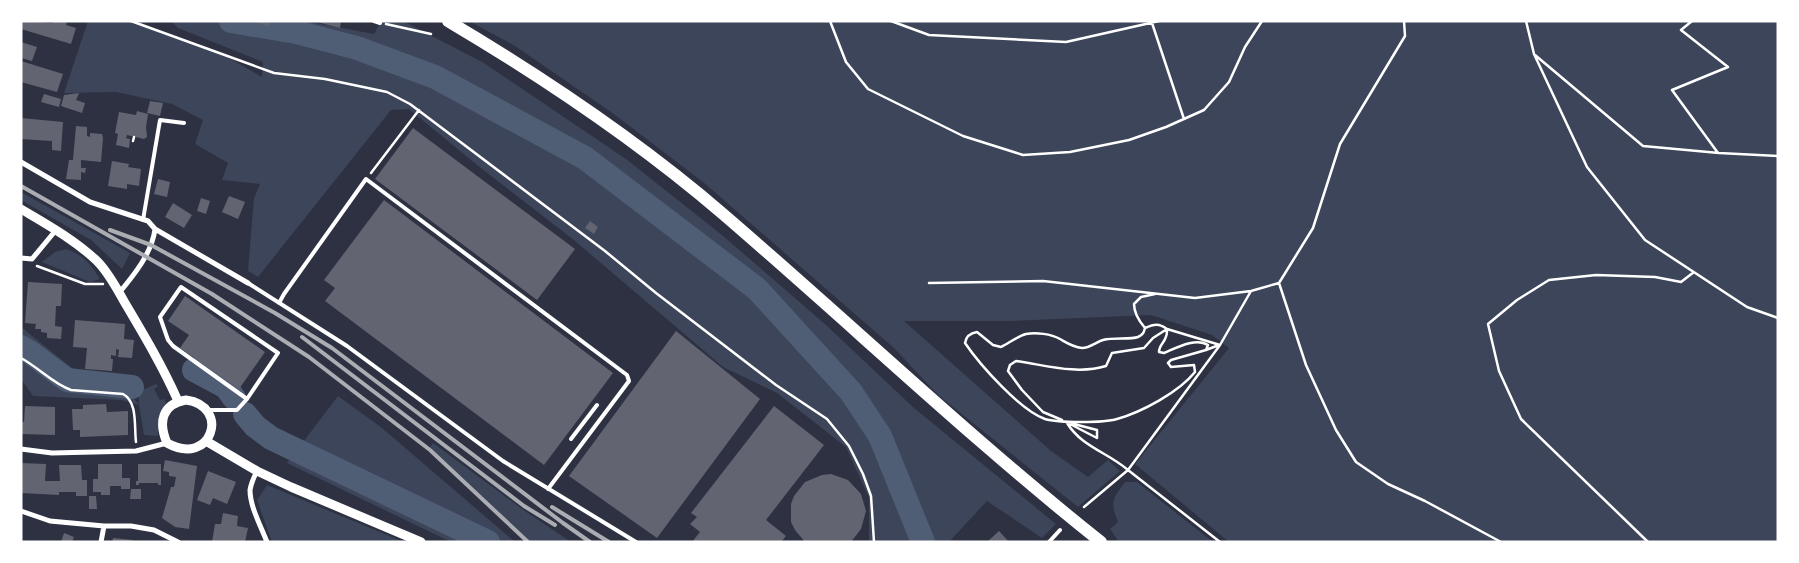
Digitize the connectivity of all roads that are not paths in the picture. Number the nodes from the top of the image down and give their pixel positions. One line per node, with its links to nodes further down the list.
1 (374, 21): 3 (lane)
2 (448, 21): 33 (highway)
3 (380, 23)
4 (184, 123): 7 (lane)
5 (21, 162): 7 (street)
6 (21, 209): 8 (street)
7 (143, 220): 9 (street)
8 (57, 229): 10 (street); 12 (street)
9 (155, 229): 11 (street); 12 (street)
10 (21, 258)
11 (248, 283): 13 (lane)
12 (119, 293): 15 (street)
13 (279, 303): 23 (lane); 23 (lane)
14 (247, 399): 14 (lane); 17 (lane)
15 (178, 401): 17 (street); 20 (street)
16 (597, 405): 18 (lane)
17 (207, 410): 19 (street)
18 (571, 439)
19 (206, 441): 20 (street); 22 (street)
20 (168, 443): 21 (street)
21 (21, 450)
22 (257, 471): 29 (street); 30 (street)
23 (548, 490): 31 (lane)
24 (21, 511): 25 (street)
25 (104, 526): 27 (street); 28 (street)
26 (1060, 530): 32 (lane)
27 (101, 542)
28 (178, 542)
29 (267, 542)
30 (421, 542)
31 (636, 542)
32 (1049, 542)
33 (1101, 542)

